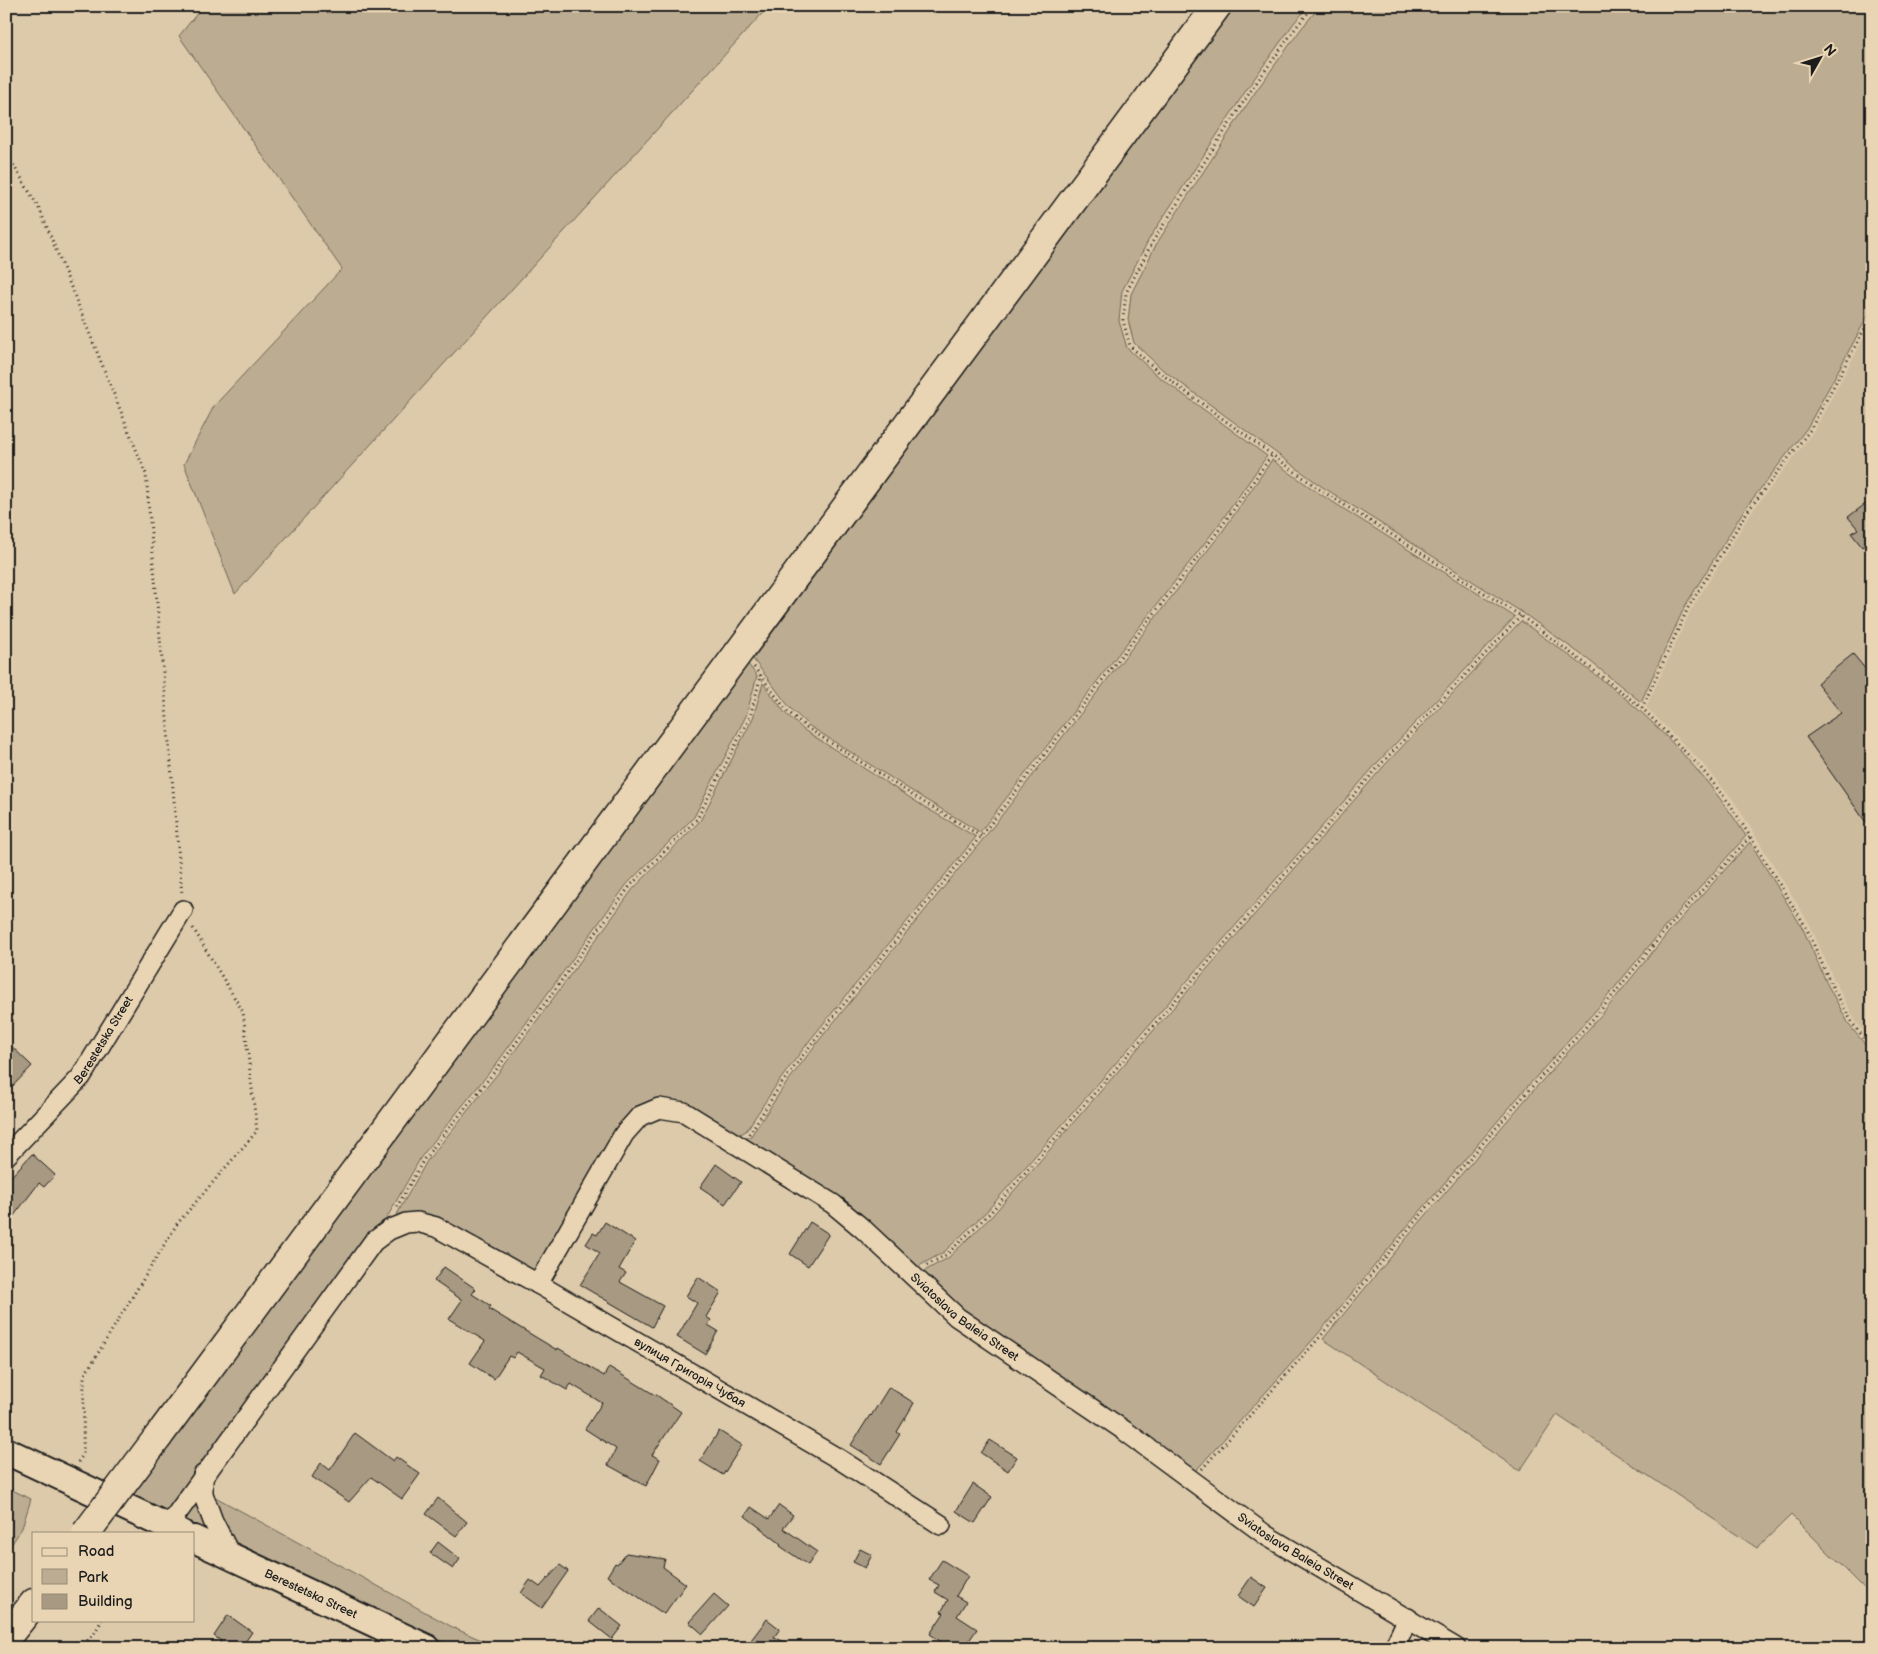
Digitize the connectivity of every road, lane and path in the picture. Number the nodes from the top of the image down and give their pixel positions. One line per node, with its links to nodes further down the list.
1 (1217, 6): 7 (highway)
2 (1314, 6): 5 (path)
3 (6, 152): 12 (path)
4 (1872, 315): 9 (path)
5 (1272, 455): 6 (path); 10 (path)
6 (1521, 616): 9 (path); 17 (path)
7 (740, 648): 8 (path); 25 (highway, bridge)
8 (761, 675): 10 (path); 16 (path)
9 (1642, 708): 11 (path)
10 (981, 836): 14 (path)
11 (1750, 837): 13 (path); 22 (path)
12 (183, 910): 15 (street, Berestetska Street); 21 (path)
13 (1872, 1048)
14 (732, 1142): 17 (street, Sviatoslava Baleia Street); 18 (street, Sviatoslava Baleia Street)
15 (6, 1156)
16 (381, 1236): 18 (street, вулиця Григорія Чубая); 20 (street, вулиця Григорія Чубая)
17 (911, 1274): 22 (street, Sviatoslava Baleia Street)
18 (538, 1284): 23 (street, вулиця Григорія Чубая)
19 (6, 1451): 21 (main road)
20 (203, 1476): 24 (street, вулиця Григорія Чубая); 27 (street)
21 (68, 1480): 24 (main road)
22 (1192, 1480): 29 (street, Sviatoslava Baleia Street)
23 (941, 1524)
24 (174, 1530)
25 (87, 1532)
26 (195, 1539): 27 (main road, Berestetska Street)
27 (231, 1556): 33 (main road, Berestetska Street)
28 (32, 1606): 31 (highway)
29 (1408, 1618): 34 (street); 35 (street, Sviatoslava Baleia Street)
30 (101, 1622): 32 (path)
31 (6, 1638)
32 (81, 1648)
33 (427, 1648)
34 (1394, 1648)
35 (1456, 1648)

